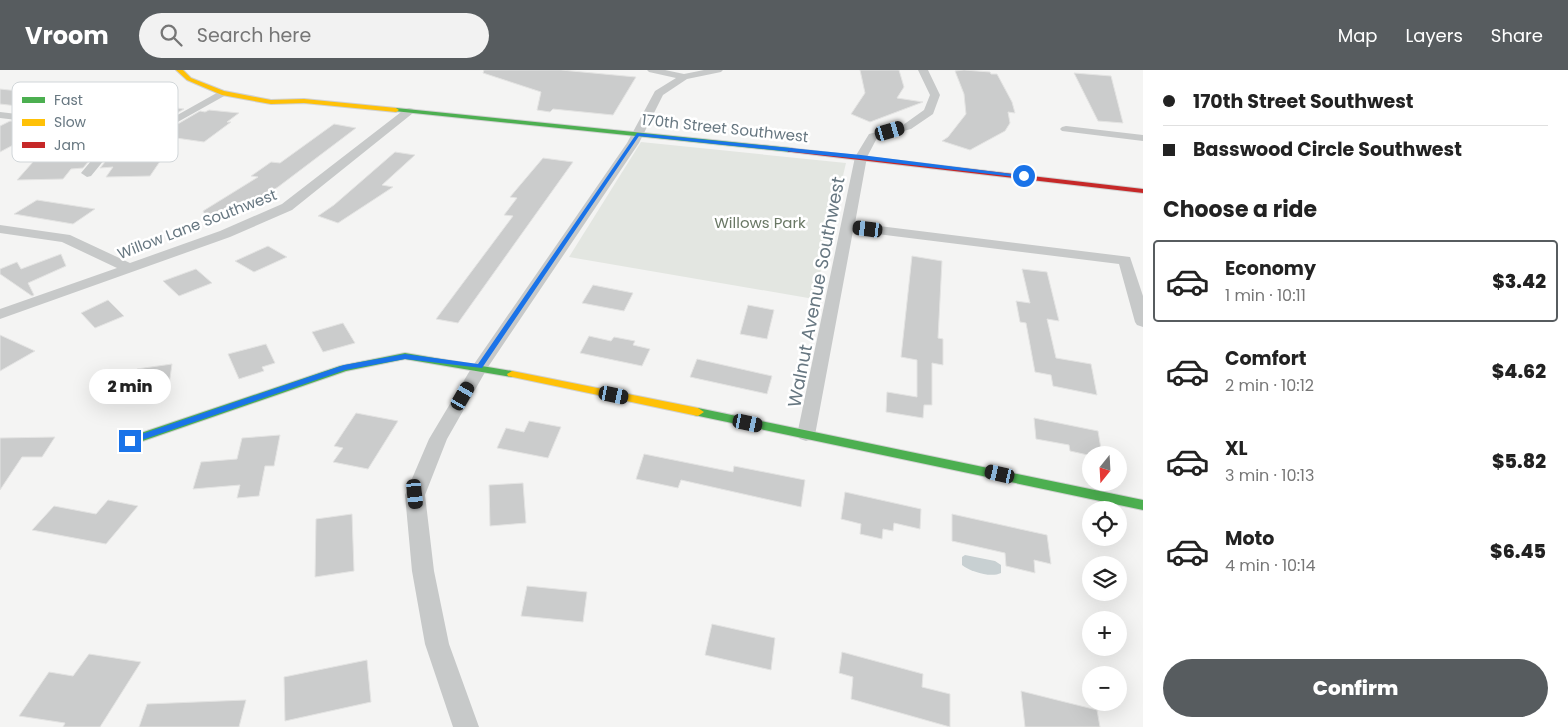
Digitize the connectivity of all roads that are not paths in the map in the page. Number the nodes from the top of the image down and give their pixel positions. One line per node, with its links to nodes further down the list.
1 (179, 70): 7 (street, 170th Street Southwest)
2 (652, 70): 5 (street)
3 (718, 70): 5 (street)
4 (923, 70): 14 (street)
5 (684, 77): 12 (street)
6 (230, 83): 8 (street, 170th Street Southwest)
7 (222, 93): 8 (street, 170th Street Southwest); 10 (street)
8 (304, 101): 9 (street, 170th Street Southwest)
9 (409, 111): 12 (street, 170th Street Southwest); 20 (street, Willow Lane Southwest)
10 (178, 118)
11 (1066, 129): 13 (street)
12 (637, 135): 14 (street, 170th Street Southwest); 23 (street)
13 (1143, 138)
14 (861, 157): 17 (street, 170th Street Southwest); 18 (street, Walnut Avenue Southwest)
15 (95, 162): 16 (street)
16 (87, 172)
17 (1143, 191)
18 (849, 226): 22 (street); 24 (street, Walnut Avenue Southwest)
19 (0, 229): 20 (street)
20 (127, 267): 21 (street, Willow Lane Southwest)
21 (0, 314)
22 (1143, 322)
23 (480, 367): 24 (street); 25 (street); 27 (street)
24 (806, 435): 26 (street)
25 (130, 441)
26 (1143, 505)
27 (466, 727)

